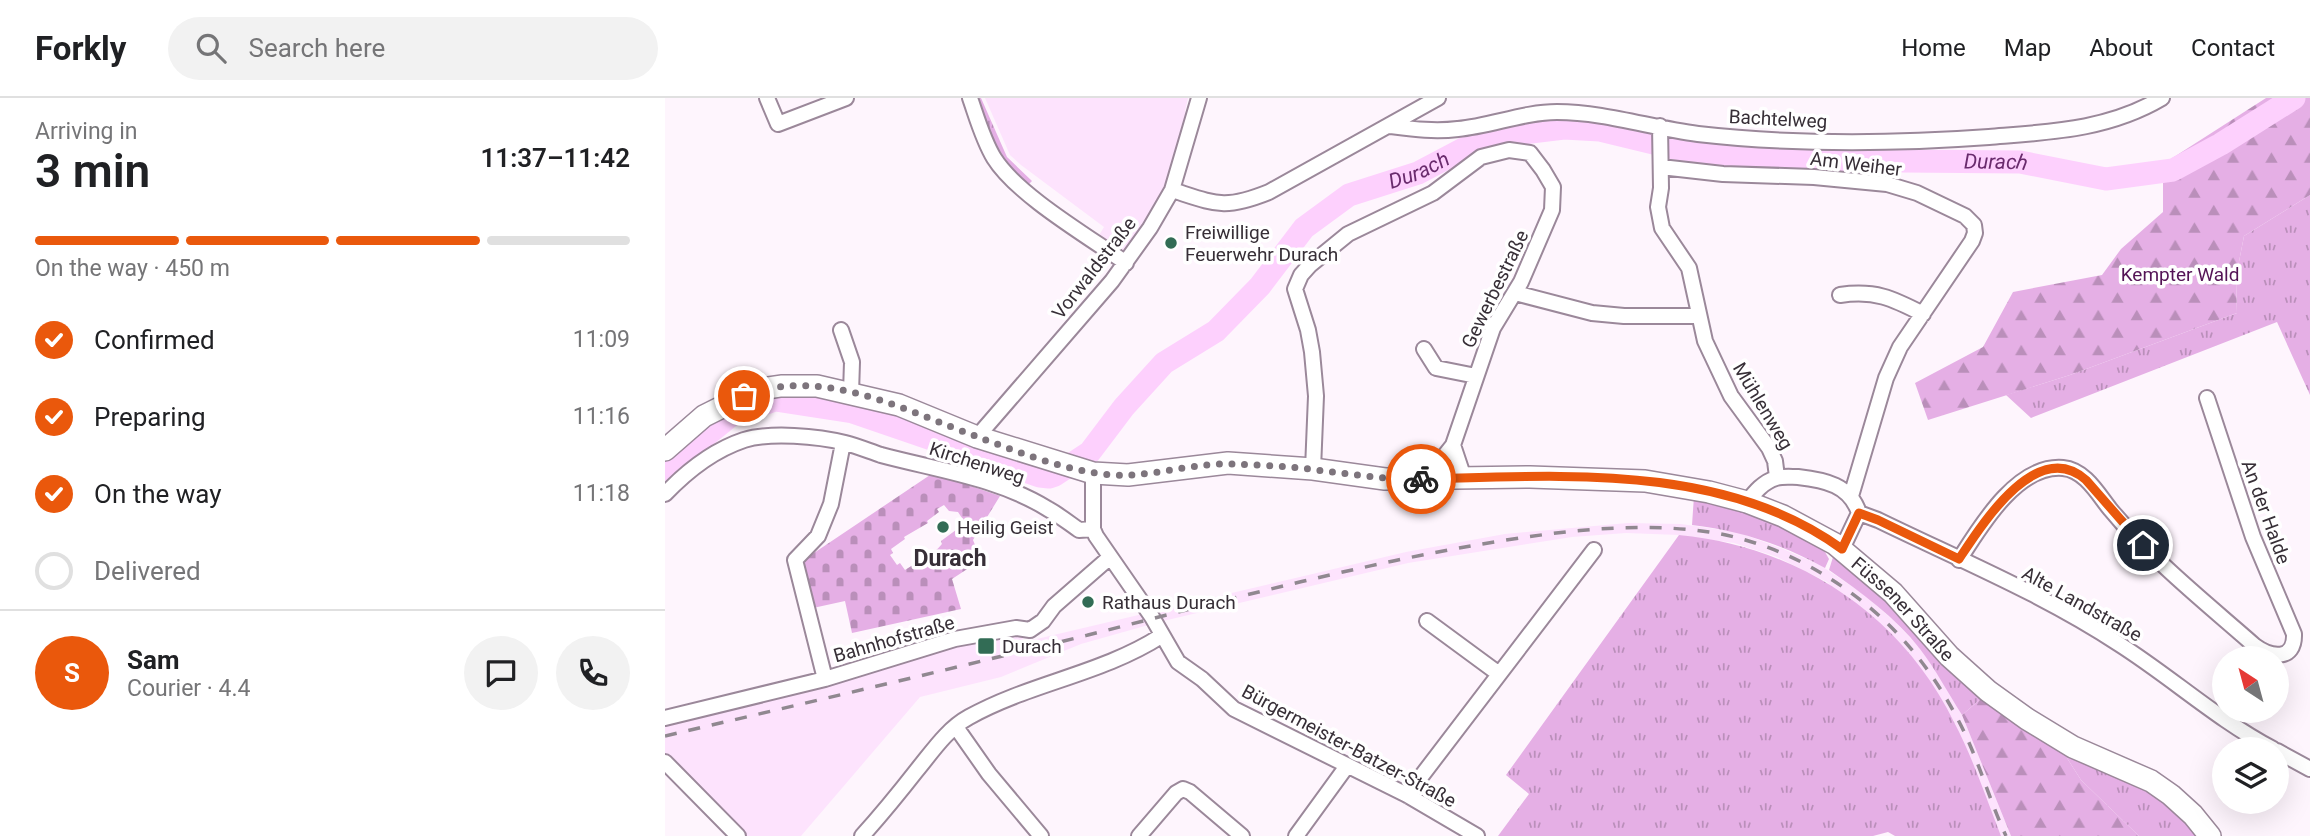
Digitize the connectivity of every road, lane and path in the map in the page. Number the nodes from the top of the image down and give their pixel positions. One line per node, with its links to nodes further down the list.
1 (767, 98): 2 (street)
2 (846, 98)
3 (970, 98): 11 (street)
4 (1199, 98): 10 (street, Vorwaldstraße)
5 (1438, 98): 7 (street)
6 (2162, 98): 8 (street, Bachtelweg)
7 (1390, 125): 8 (street, Bachtelweg); 10 (street)
8 (1660, 130): 9 (street, Mühlenweg)
9 (1661, 164): 14 (street, Am Weiher); 15 (street, Mühlenweg)
10 (1172, 190): 11 (street, Vorwaldstraße)
11 (1126, 263): 21 (street, Vorwaldstraße)
12 (1515, 293): 15 (street); 18 (street, Gewerbestraße); 25 (street, Gewerbestraße)
13 (1840, 295): 14 (street)
14 (1923, 314): 31 (street, Am Weiher)
15 (1698, 316): 27 (street, Mühlenweg)
16 (841, 330): 19 (street)
17 (1424, 349): 18 (street)
18 (1476, 376): 23 (street, Gewerbestraße)
19 (852, 393): 21 (main road, Füssener Straße); 24 (main road, Füssener Straße)
20 (2207, 398): 38 (street, An der Halde)
21 (977, 437): 26 (main road, Füssener Straße)
22 (843, 443): 30 (street, Kirchenweg); 34 (street, Kirchenweg); 42 (street)
23 (1453, 445): 28 (street); 29 (street, Gewerbestraße)
24 (665, 450)
25 (1313, 469): 26 (main road, Füssener Straße); 29 (main road, Füssener Straße)
26 (1085, 471): 34 (street, Bürgermeister-Batzer-Straße)
27 (1777, 477): 31 (street); 32 (street)
28 (1464, 478): 29 (main road, Füssener Straße); 32 (main road, Füssener Straße)
29 (1426, 479)
30 (665, 494)
31 (1851, 496): 33 (street)
32 (1747, 502): 35 (main road, Füssener Straße)
33 (1859, 513): 35 (street); 38 (street, Alte Landstraße)
34 (1093, 529): 37 (street, Bürgermeister-Batzer-Straße)
35 (1838, 547): 58 (main road, Füssener Straße)
36 (1594, 550): 41 (street)
37 (1109, 558): 40 (street, Bürgermeister-Batzer-Straße); 42 (street, Bahnhofstraße)
38 (1959, 559): 45 (street, Alte Landstraße)
39 (1427, 621): 41 (street)
40 (1161, 636): 44 (street); 48 (street, Bürgermeister-Batzer-Straße)
41 (1499, 674): 50 (street)
42 (825, 679): 43 (street, Bahnhofstraße)
43 (665, 718)
44 (956, 727): 52 (street); 53 (street)
45 (2256, 737)
46 (2289, 758): 49 (street, Alte Landstraße)
47 (665, 762): 51 (street)
48 (1347, 766): 50 (street, Bürgermeister-Batzer-Straße); 56 (street)
49 (2310, 769)
50 (1407, 795): 57 (street, Bürgermeister-Batzer-Straße)
51 (738, 836)
52 (862, 836)
53 (1041, 836)
54 (1139, 836): 55 (street)
55 (1242, 836)
56 (1296, 836)
57 (1477, 836)
58 (2210, 836)

